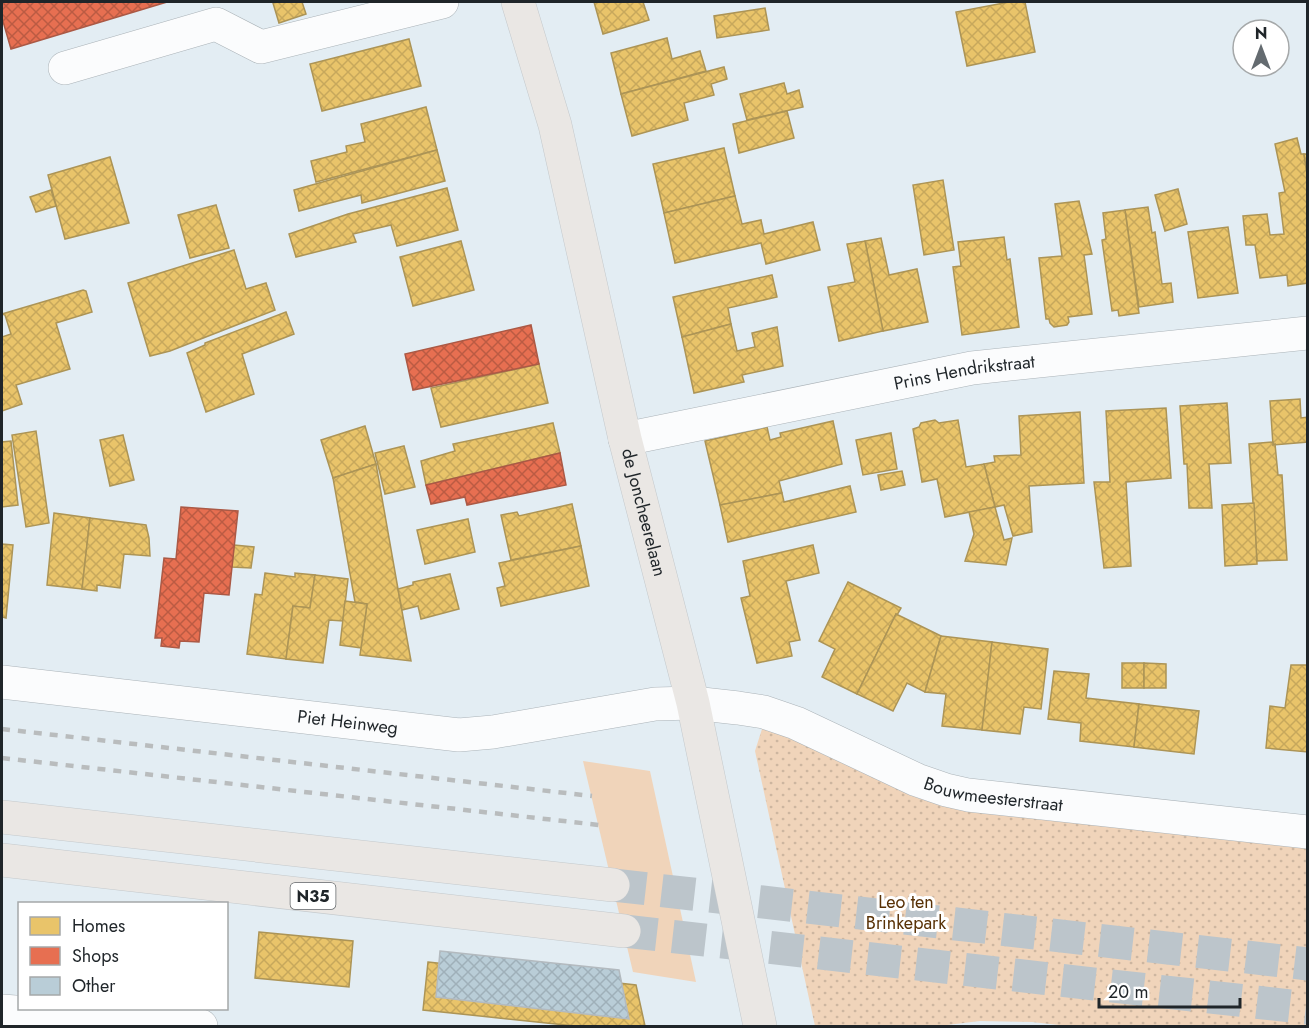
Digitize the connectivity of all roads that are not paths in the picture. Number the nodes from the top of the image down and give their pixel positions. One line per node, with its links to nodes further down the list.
1 (442, 2): 3 (street)
2 (518, 2): 5 (main road, de Joncheerelaan)
3 (65, 68)
4 (1308, 333): 5 (street, Prins Hendrikstraat)
5 (625, 439): 7 (main road, de Joncheerelaan)
6 (2, 682): 7 (street, Piet Heinweg)
7 (693, 703): 9 (street, Bouwmeesterstraat); 15 (main road, de Joncheerelaan)
8 (2, 817): 11 (main road)
9 (1308, 832)
10 (2, 860): 12 (main road, N35)
11 (613, 885)
12 (624, 931)
13 (2, 1011): 14 (street)
14 (201, 1026)
15 (760, 1026)

